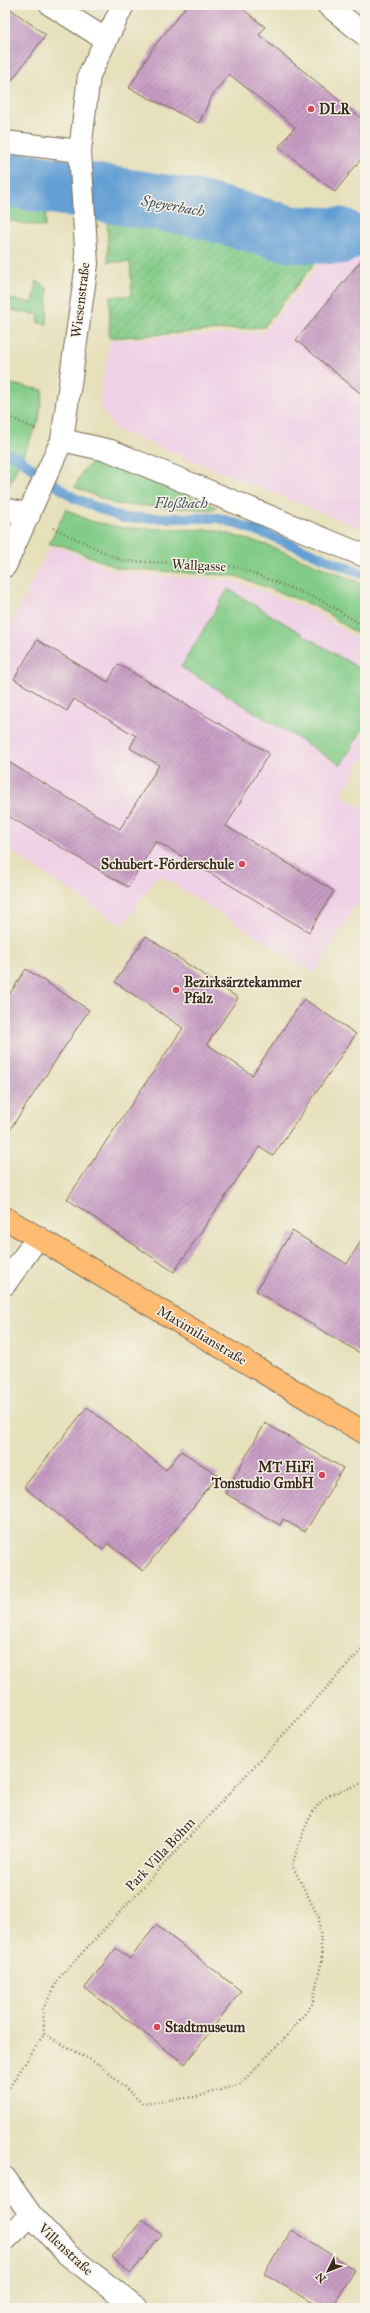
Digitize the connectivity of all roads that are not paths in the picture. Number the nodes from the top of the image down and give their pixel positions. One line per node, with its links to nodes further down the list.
1 (51, 5): 5 (street)
2 (123, 5): 5 (street, Wiesenstraße)
3 (328, 5): 4 (street)
4 (365, 35)
5 (105, 39): 7 (street, Wiesenstraße)
6 (5, 142): 7 (street)
7 (81, 159): 8 (street, Wiesenstraße)
8 (62, 440): 10 (street, Wiesenstraße); 11 (street)
9 (5, 509): 10 (street)
10 (29, 515): 12 (street, Wiesenstraße)
11 (365, 556)
12 (5, 566)
13 (5, 1218): 14 (main road, Maximilianstraße)
14 (38, 1237): 15 (street); 16 (main road, Maximilianstraße)
15 (5, 1284)
16 (365, 1432)
17 (5, 2178): 18 (street, Villenstraße)
18 (31, 2215): 19 (street); 20 (street, Villenstraße)
19 (5, 2240)
20 (137, 2308)

